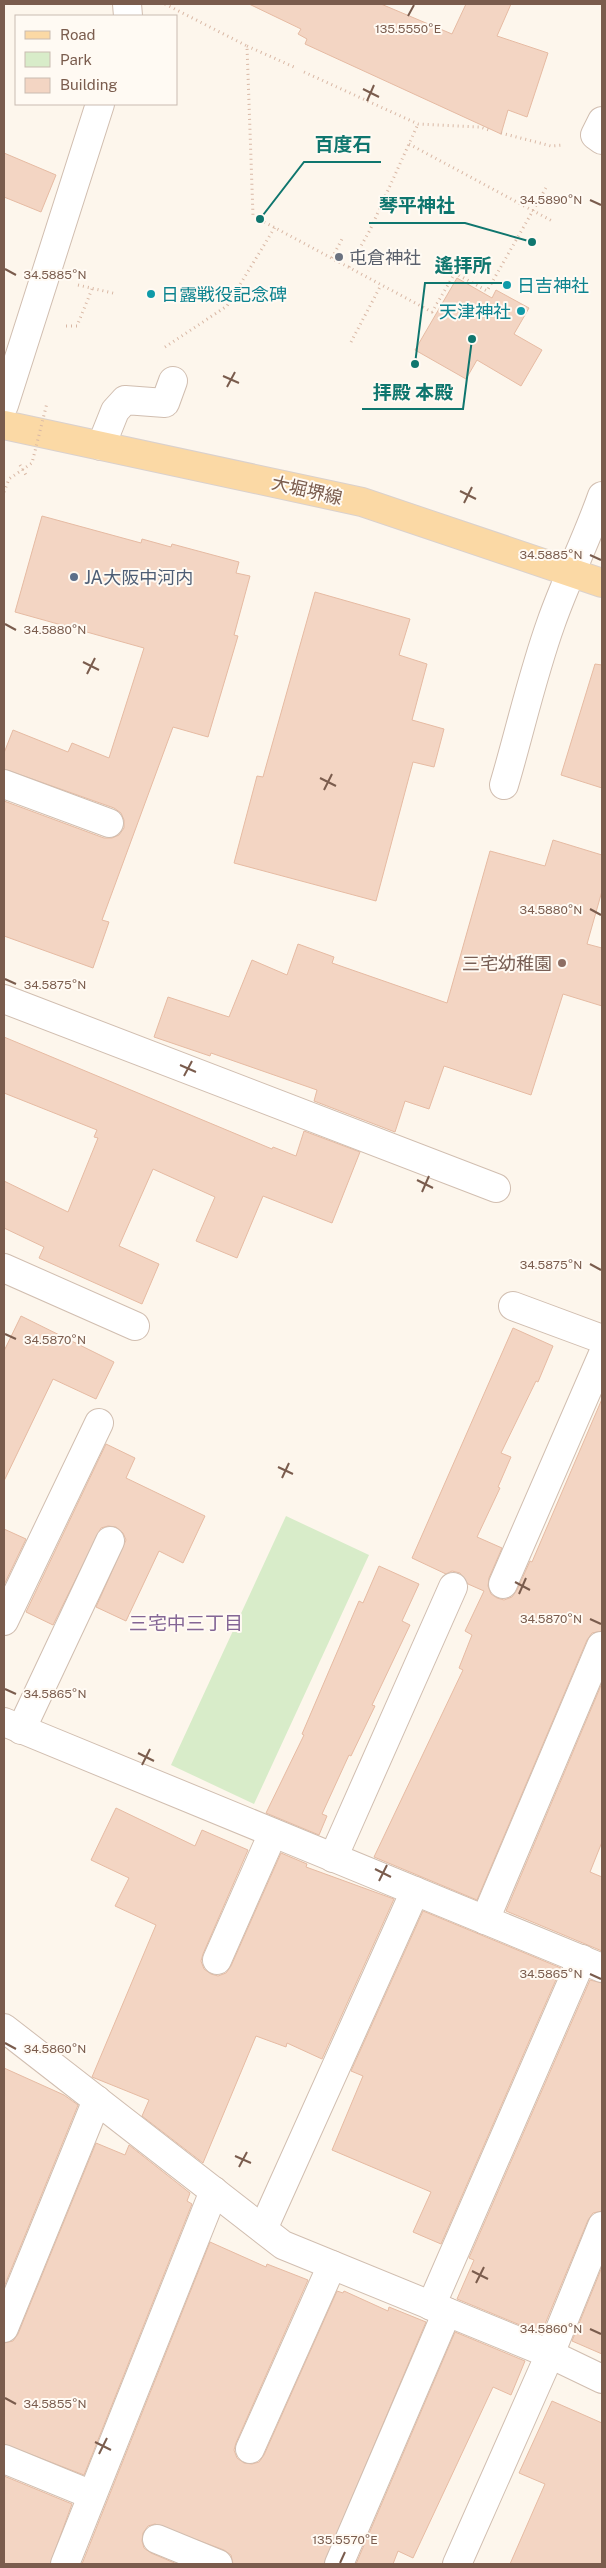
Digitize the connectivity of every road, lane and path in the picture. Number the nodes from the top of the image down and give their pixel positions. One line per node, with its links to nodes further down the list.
1 (165, 4): 2 (path)
2 (247, 46): 3 (path); 14 (path)
3 (294, 67)
4 (304, 72): 6 (path)
5 (100, 105): 27 (street)
6 (418, 124): 7 (path); 10 (path)
7 (490, 130)
8 (600, 132): 9 (path)
9 (501, 133)
10 (409, 144): 12 (path); 17 (path)
11 (547, 186): 12 (path)
12 (532, 210): 13 (path); 19 (path)
13 (554, 222)
14 (275, 227): 16 (path); 24 (path)
15 (342, 239): 16 (path)
16 (332, 258): 17 (path)
17 (349, 267): 19 (path)
18 (69, 283): 20 (path)
19 (381, 285): 23 (path)
20 (92, 288): 21 (path); 22 (path)
21 (118, 294)
22 (62, 326)
23 (351, 342)
24 (161, 350)
25 (173, 381): 29 (street)
26 (47, 403): 32 (path, bridge)
27 (4, 405)
28 (4, 425): 29 (main road, 大堀堺線)
29 (101, 446): 34 (main road, 大堀堺線)
30 (20, 465): 31 (path)
31 (26, 475)
32 (4, 492)
33 (602, 496): 34 (street)
34 (571, 571): 35 (main road, 大堀堺線); 37 (street)
35 (602, 583)
36 (4, 784): 38 (street)
37 (504, 785)
38 (109, 823)
39 (4, 999): 40 (street)
40 (496, 1188)
41 (7, 1276): 43 (street)
42 (513, 1306): 44 (street)
43 (135, 1326)
44 (602, 1339)
45 (602, 1356): 48 (street)
46 (98, 1423): 50 (street)
47 (110, 1541): 52 (street)
48 (503, 1584)
49 (453, 1587): 54 (street)
50 (4, 1621)
51 (601, 1646): 56 (street)
52 (12, 1726): 53 (street)
53 (273, 1833): 54 (street); 57 (street)
54 (333, 1858): 55 (street)
55 (415, 1891): 56 (street); 63 (street)
56 (485, 1920): 58 (street)
57 (217, 1960)
58 (592, 1964): 65 (street)
59 (4, 2028): 60 (street)
60 (98, 2100): 61 (street); 66 (street)
61 (214, 2191): 63 (street); 71 (street)
62 (602, 2226): 67 (street)
63 (263, 2229): 64 (street)
64 (332, 2264): 65 (street); 69 (street)
65 (439, 2309): 67 (street); 75 (street)
66 (4, 2328)
67 (550, 2354): 68 (street); 76 (street)
68 (602, 2379)
69 (250, 2449)
70 (4, 2459): 71 (street)
71 (92, 2495): 73 (street)
72 (157, 2539): 74 (street)
73 (65, 2564)
74 (217, 2564)
75 (339, 2564)
76 (457, 2564)

